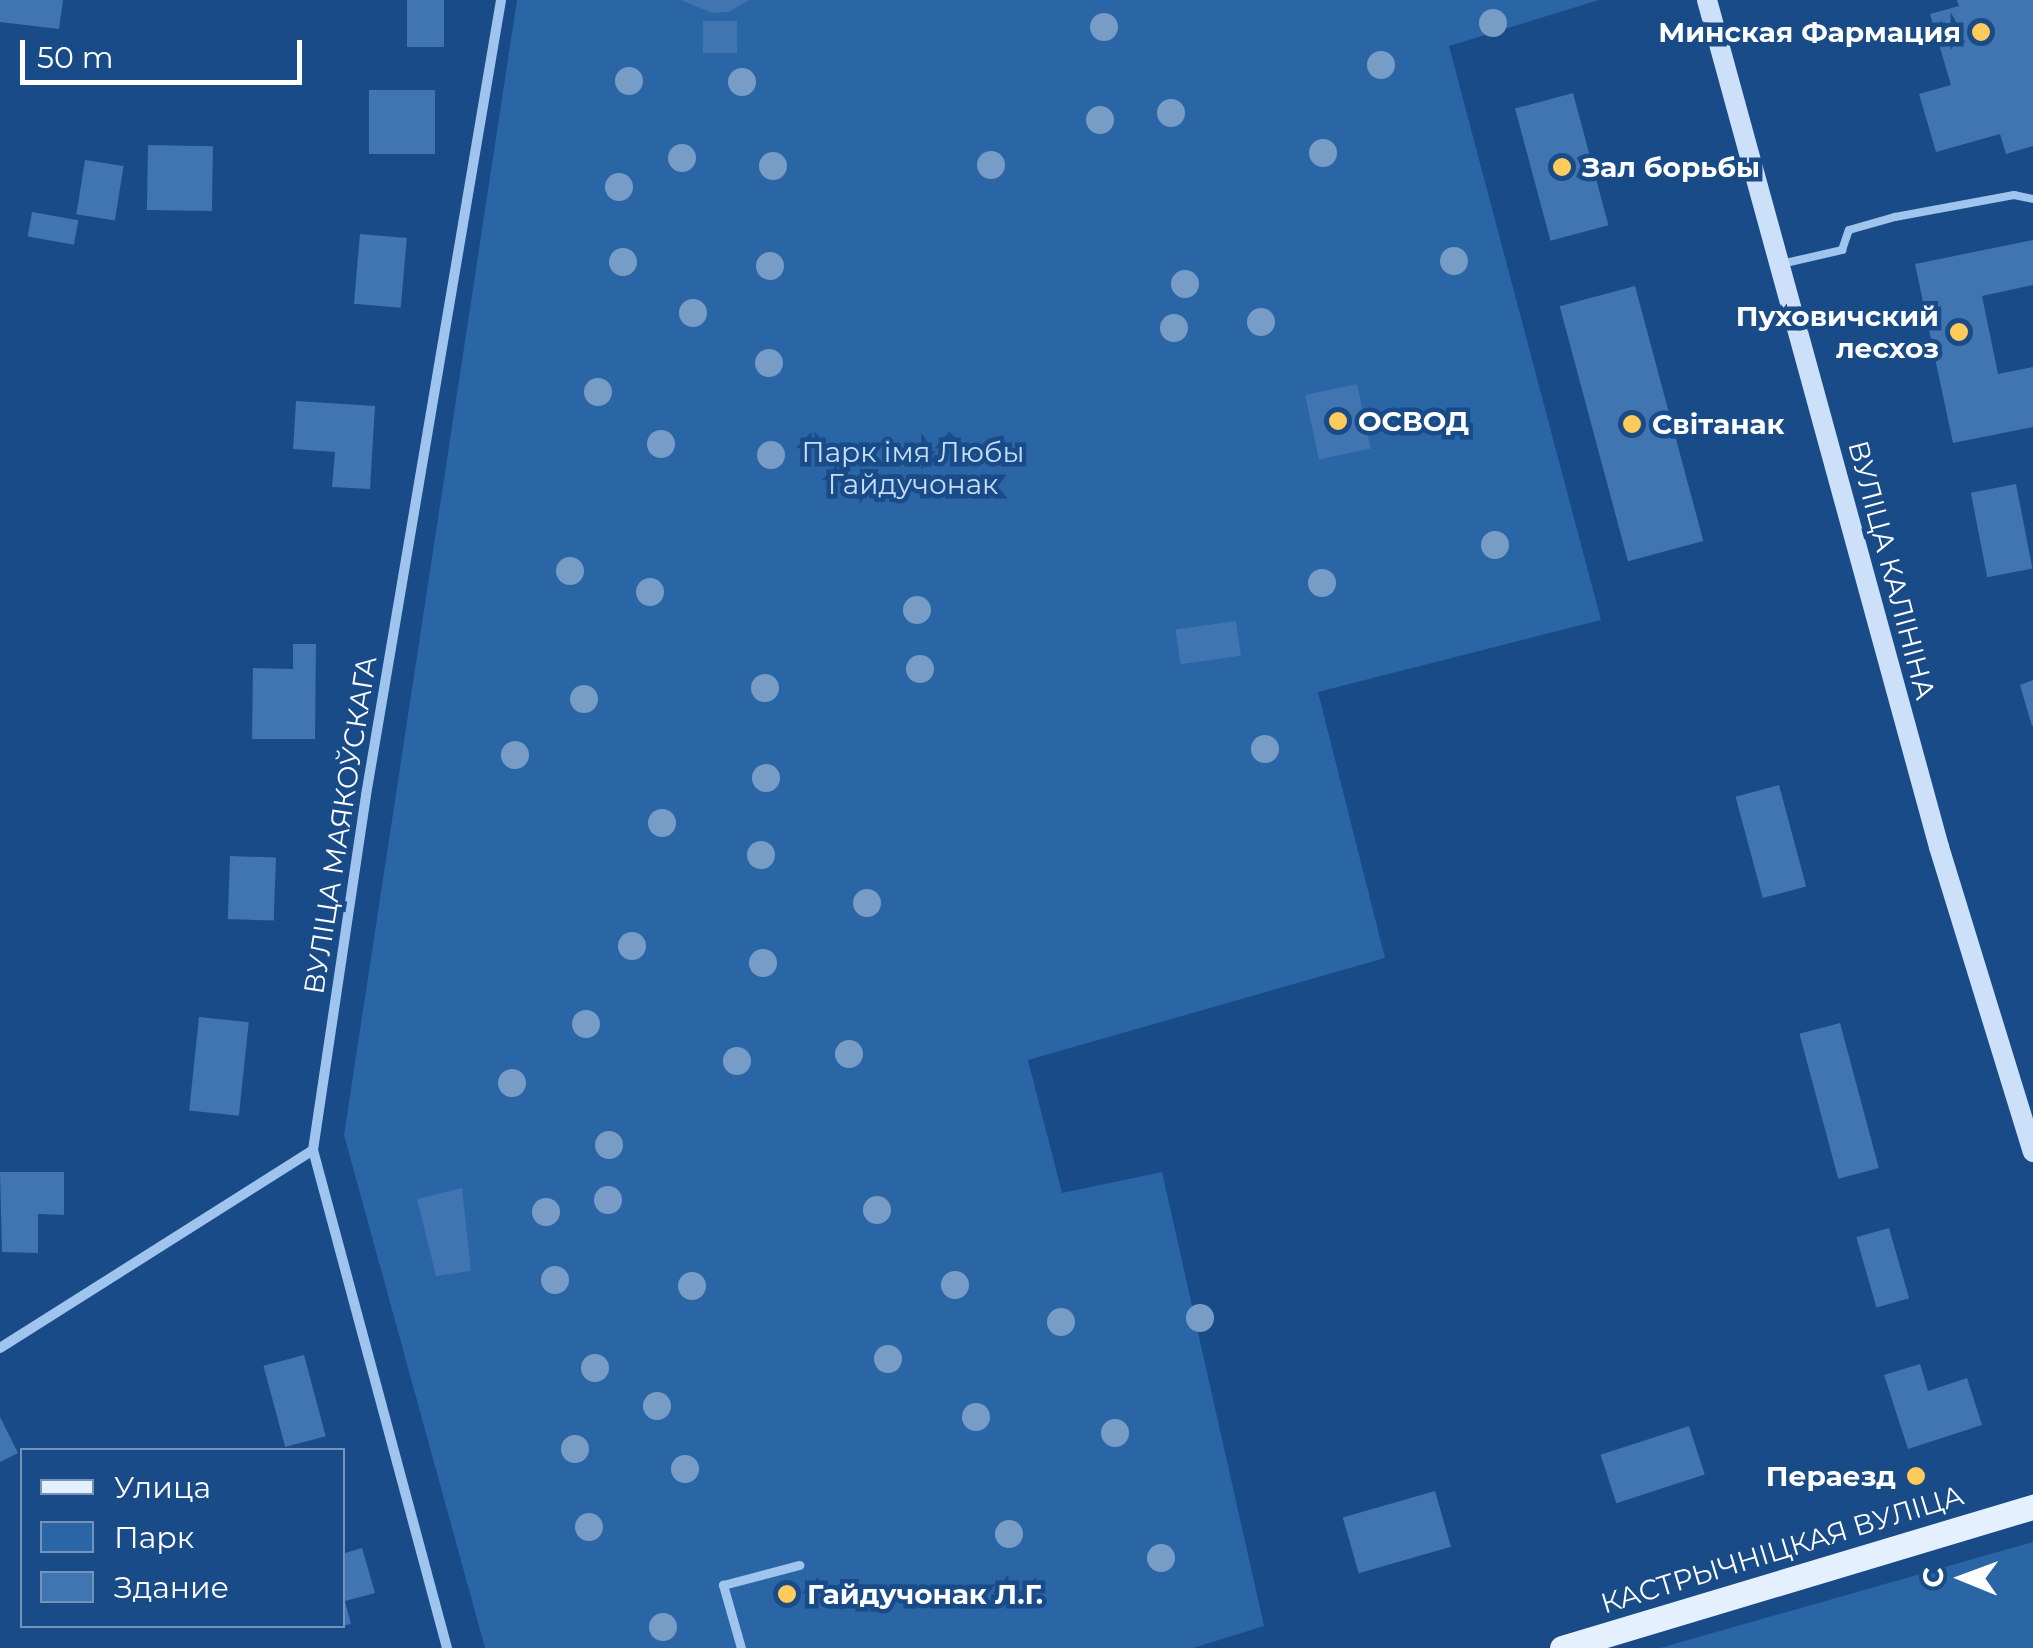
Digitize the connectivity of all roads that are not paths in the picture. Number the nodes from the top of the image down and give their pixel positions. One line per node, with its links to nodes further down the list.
1 (501, 0): 5 (street, ВУЛІЦА МАЯКОЎСКАГА)
2 (1707, 0): 4 (main road, ВУЛІЦА КАЛІНІНА)
3 (2033, 199): 4 (lane)
4 (1781, 264): 6 (main road, ВУЛІЦА КАЛІНІНА)
5 (313, 1150): 7 (street); 10 (street, ВУЛІЦА МАЯКОЎСКАГА)
6 (2033, 1152)
7 (0, 1348)
8 (2028, 1505): 12 (main road, КАСТРЫЧНІЦКАЯ ВУЛІЦА)
9 (799, 1566): 11 (street)
10 (447, 1648)
11 (741, 1648)
12 (1562, 1648)

